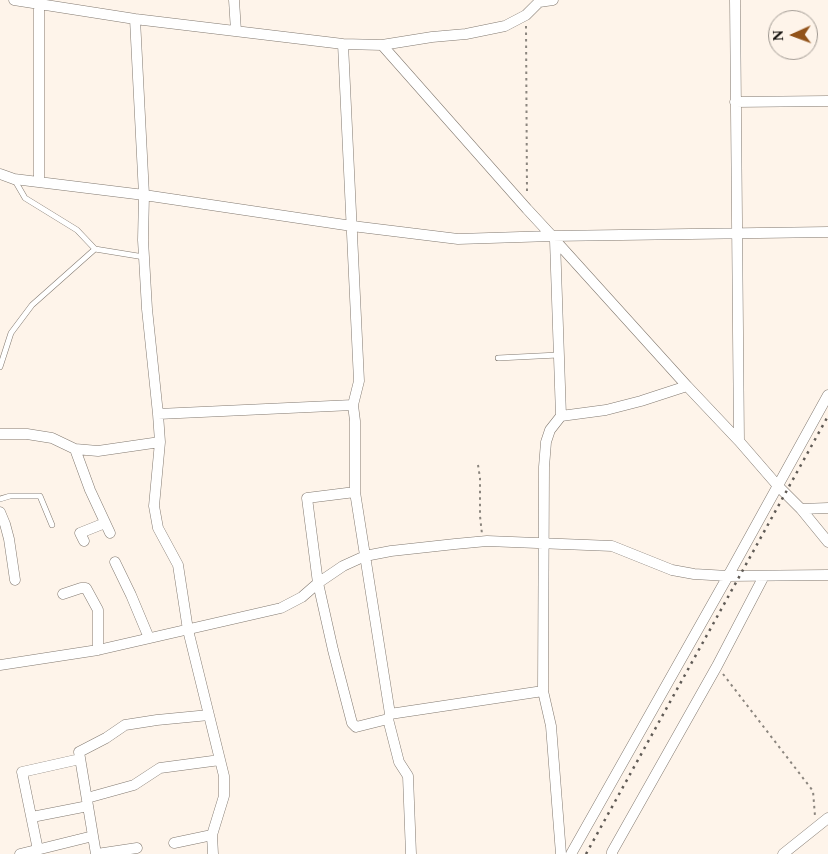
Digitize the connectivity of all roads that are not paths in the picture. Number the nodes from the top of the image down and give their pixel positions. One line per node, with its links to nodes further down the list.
1 (14, 0): 5 (street)
2 (234, 0): 7 (street)
3 (553, 0): 9 (street)
4 (735, 0): 11 (street)
5 (38, 2): 6 (street); 14 (street)
6 (135, 19): 7 (street); 15 (street)
7 (236, 31): 8 (street)
8 (343, 44): 9 (street); 16 (street)
9 (382, 45): 19 (street)
10 (828, 101): 11 (street)
11 (735, 102): 18 (street)
12 (0, 174): 13 (street)
13 (14, 179): 14 (street); 20 (lane)
14 (39, 181): 15 (street)
15 (144, 195): 16 (street); 21 (street)
16 (352, 226): 19 (street); 27 (street)
17 (828, 232): 18 (street)
18 (737, 233): 19 (street); 31 (street)
19 (554, 238): 22 (street); 25 (street)
20 (95, 249): 21 (lane); 24 (lane)
21 (144, 257): 28 (street)
22 (558, 355): 23 (lane); 29 (street)
23 (498, 358)
24 (0, 367)
25 (687, 386): 29 (street); 31 (street)
26 (828, 395): 34 (street)
27 (352, 405): 28 (street); 35 (street)
28 (158, 414): 32 (street)
29 (561, 416): 45 (street)
30 (0, 434): 33 (street)
31 (739, 441): 34 (street)
32 (160, 442): 33 (street); 54 (street)
33 (76, 449): 40 (street)
34 (778, 486): 38 (street); 49 (street)
35 (355, 492): 46 (street); 52 (street)
36 (0, 499): 41 (lane)
37 (828, 508): 38 (street)
38 (802, 509): 44 (street)
39 (0, 512): 51 (street)
40 (105, 523): 42 (street); 43 (street)
41 (52, 525)
42 (110, 533)
43 (84, 541)
44 (828, 542)
45 (544, 543): 46 (street); 49 (street); 58 (street)
46 (365, 556): 52 (street); 60 (street)
47 (115, 562): 55 (street)
48 (828, 575): 50 (street)
49 (728, 576): 50 (street); 76 (street)
50 (764, 576): 77 (street)
51 (16, 580)
52 (318, 583): 54 (street); 60 (street)
53 (63, 594): 56 (street)
54 (188, 630): 55 (street); 59 (street)
55 (149, 638): 56 (street)
56 (98, 650): 57 (street)
57 (0, 665)
58 (543, 690): 60 (street); 75 (street)
59 (209, 716): 61 (street); 62 (street)
60 (389, 716): 74 (street)
61 (80, 759): 63 (street); 64 (street)
62 (220, 760): 63 (street); 66 (street)
63 (88, 802): 64 (street); 67 (street)
64 (32, 817): 70 (street)
65 (828, 818): 78 (street)
66 (212, 835): 68 (street); 73 (street)
67 (93, 836): 70 (street); 72 (street)
68 (174, 843)
69 (137, 848): 72 (street)
70 (38, 850): 71 (street)
71 (20, 854)
72 (96, 854)
73 (213, 854)
74 (411, 854)
75 (562, 854)
76 (572, 854)
77 (612, 854)
78 (783, 854)

